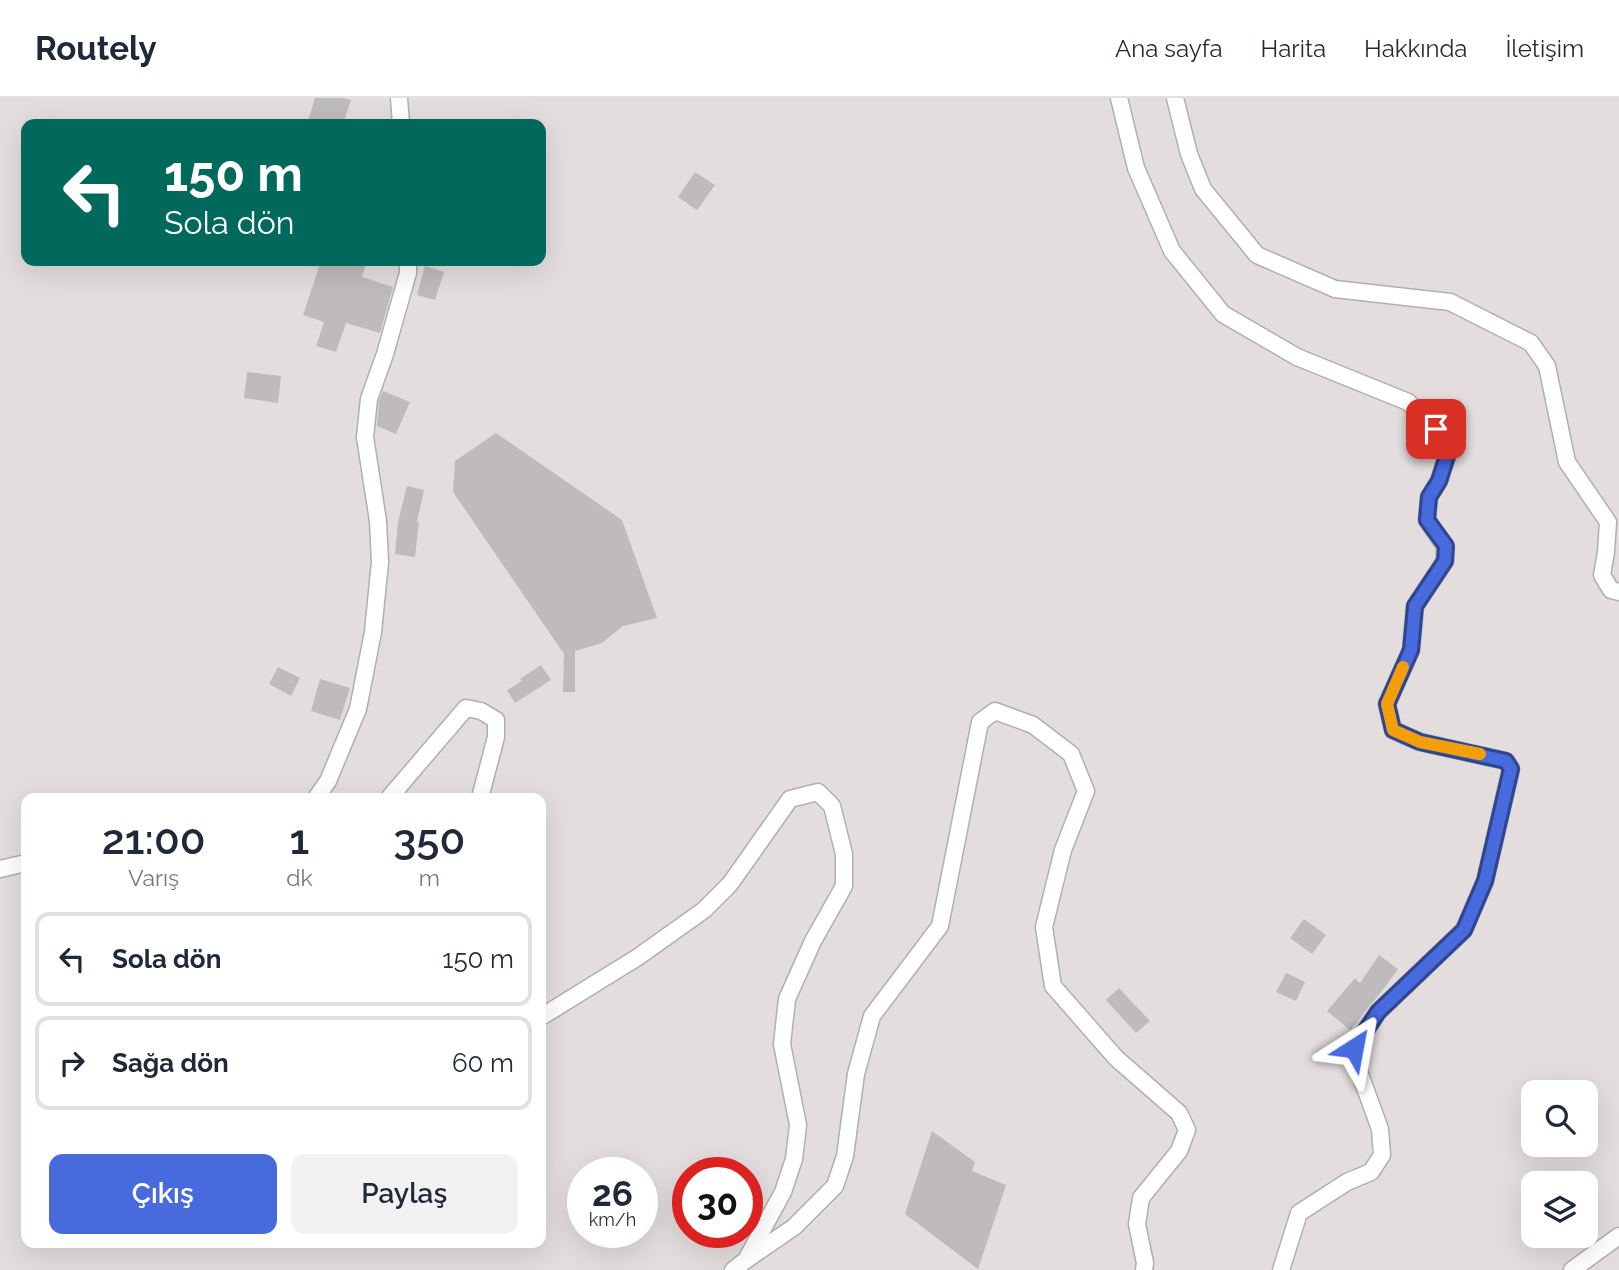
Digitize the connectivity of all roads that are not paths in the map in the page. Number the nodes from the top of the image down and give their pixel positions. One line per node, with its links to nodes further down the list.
1 (399, 98): 4 (street)
2 (1119, 98): 16 (street)
3 (1175, 98): 6 (street)
4 (401, 119)
5 (408, 266): 7 (street)
6 (1619, 592)
7 (320, 793)
8 (393, 793): 9 (street)
9 (481, 793)
10 (21, 864): 11 (street)
11 (0, 869)
12 (546, 1014): 14 (street)
13 (1619, 1237): 17 (street)
14 (739, 1265): 15 (street)
15 (1144, 1270)
16 (1281, 1270)
17 (1572, 1270)

